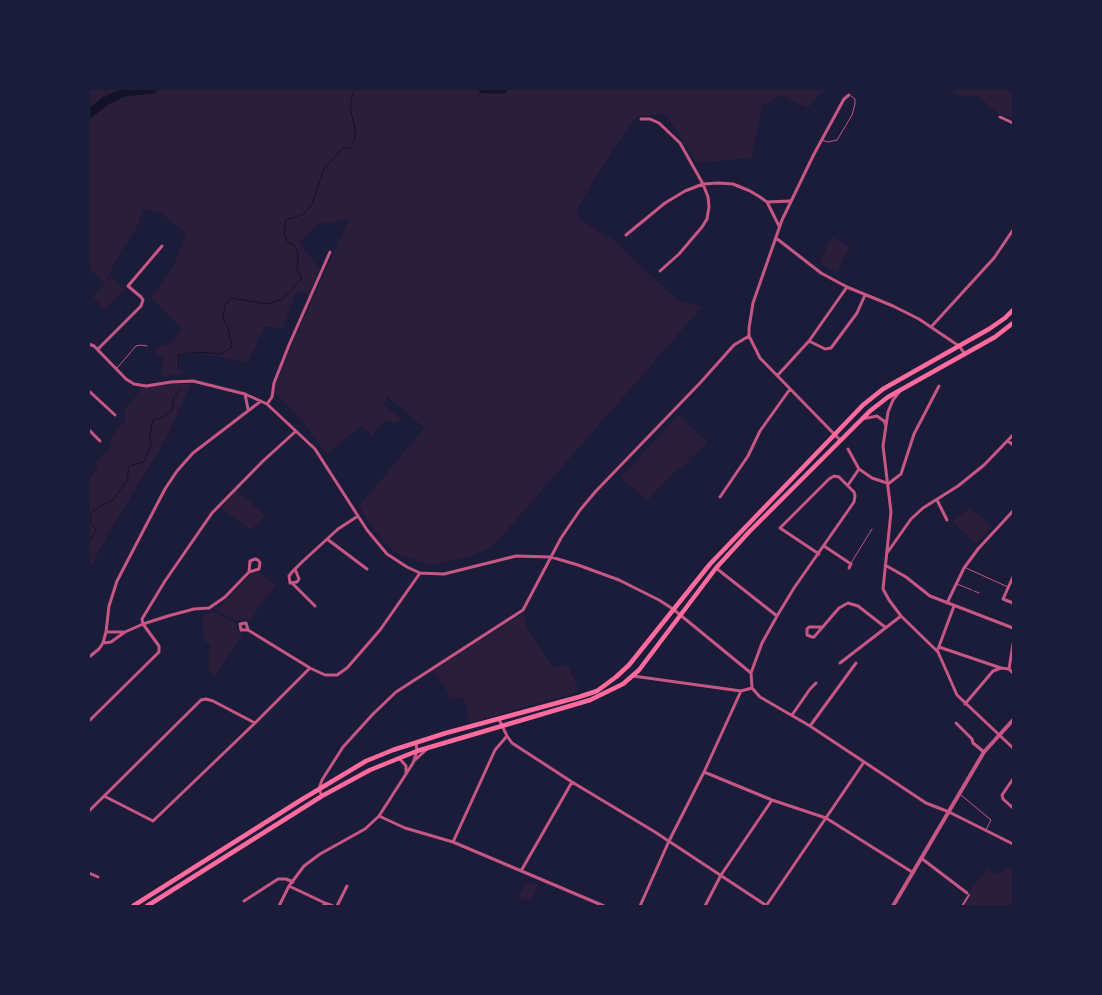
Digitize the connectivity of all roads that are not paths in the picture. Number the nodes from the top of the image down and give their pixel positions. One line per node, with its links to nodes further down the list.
1 (849, 95): 5 (street); 5 (lane)
2 (1000, 116): 4 (street)
3 (641, 120): 6 (street)
4 (1013, 123)
5 (822, 140): 7 (street)
6 (703, 184): 8 (street); 11 (street); 15 (street)
7 (790, 201): 8 (street); 9 (street)
8 (767, 202): 9 (street)
9 (779, 227): 12 (street)
10 (1013, 230): 20 (street)
11 (626, 235)
12 (776, 237): 16 (street); 21 (street)
13 (162, 246): 26 (street)
14 (330, 252): 36 (street)
15 (660, 271)
16 (847, 287): 17 (street); 22 (street)
17 (865, 295): 20 (street); 22 (street)
18 (1013, 310): 25 (main road)
19 (1013, 323): 27 (main road)
20 (931, 327): 25 (street)
21 (749, 336): 29 (street); 63 (street)
22 (809, 341): 29 (street)
23 (89, 344): 26 (street)
24 (147, 346): 28 (lane)
25 (959, 346): 27 (street); 43 (main road)
26 (98, 349): 28 (street)
27 (965, 354): 32 (main road)
28 (116, 368): 34 (street)
29 (777, 376): 31 (street)
30 (939, 386): 51 (street)
31 (790, 389): 43 (street); 53 (street)
32 (901, 390): 39 (main road); 40 (street)
33 (89, 391): 38 (street)
34 (245, 394): 35 (street); 37 (street)
35 (261, 401): 36 (street); 37 (street)
36 (267, 404): 42 (street)
37 (248, 410): 90 (street)
38 (115, 415)
39 (862, 419): 40 (street); 45 (main road)
40 (887, 427): 51 (street)
41 (89, 430): 46 (street)
42 (296, 431): 56 (street); 85 (street)
43 (834, 434): 45 (street); 81 (main road)
44 (1013, 435): 47 (street)
45 (840, 440): 67 (main road)
46 (100, 441)
47 (1008, 441): 48 (street); 54 (street)
48 (1013, 446)
49 (848, 449): 50 (street)
50 (859, 469): 51 (street); 52 (street)
51 (887, 483): 62 (street)
52 (848, 485): 60 (street); 61 (street)
53 (720, 497)
54 (936, 500): 57 (street); 62 (street)
55 (1013, 511): 68 (street)
56 (358, 516): 59 (street); 71 (street)
57 (946, 520)
58 (872, 529): 65 (lane)
59 (327, 539): 66 (street); 69 (street)
60 (824, 546): 61 (street); 65 (street)
61 (819, 554): 83 (street)
62 (887, 554): 64 (street)
63 (551, 557): 71 (street); 81 (street); 131 (street)
64 (886, 565): 77 (street); 84 (street)
65 (850, 566)
66 (295, 568): 73 (street); 73 (street)
67 (716, 568): 82 (main road); 83 (street)
68 (964, 568): 74 (street); 75 (lane)
69 (367, 569)
70 (249, 572): 70 (street); 85 (street)
71 (420, 573): 99 (street)
72 (1013, 577): 75 (street)
73 (293, 584): 79 (street)
74 (957, 584): 76 (lane); 77 (street)
75 (1008, 588): 78 (street)
76 (979, 594)
77 (947, 603): 80 (street)
78 (1013, 603)
79 (315, 606)
80 (954, 606): 88 (street); 94 (street)
81 (673, 609): 82 (street); 110 (main road)
82 (680, 615): 102 (street); 104 (main road)
83 (777, 616): 102 (street)
84 (901, 616): 87 (street); 95 (street)
85 (143, 624): 91 (street); 112 (street)
86 (822, 627): 86 (street); 87 (street)
87 (885, 627): 97 (street)
88 (1013, 628)
89 (248, 630): 99 (street)
90 (106, 632): 91 (street); 92 (street)
91 (125, 632): 92 (street)
92 (103, 643): 96 (street)
93 (1013, 644): 101 (street)
94 (939, 647): 95 (street); 100 (street)
95 (938, 652): 108 (street)
96 (89, 657)
97 (840, 663)
98 (856, 663): 116 (street)
99 (310, 668): 114 (street)
100 (1001, 668): 101 (street); 108 (street)
101 (1009, 669): 103 (street)
102 (751, 673): 106 (street)
103 (1013, 673)
104 (633, 676): 107 (street); 115 (main road)
105 (816, 683): 109 (street)
106 (752, 688): 107 (street); 109 (street)
107 (740, 691): 127 (street)
108 (965, 704): 117 (street)
109 (792, 715): 116 (street)
110 (499, 719): 115 (street); 119 (main road)
111 (1013, 720): 117 (street)
112 (89, 721)
113 (956, 723): 123 (street)
114 (255, 724): 133 (street); 133 (street)
115 (502, 726): 118 (street); 121 (main road)
116 (810, 726): 125 (street)
117 (999, 735): 120 (street); 123 (street)
118 (507, 736): 130 (street); 143 (street)
119 (416, 743): 122 (street); 131 (main road)
120 (1013, 748)
121 (427, 749): 122 (main road); 126 (street)
122 (417, 751): 124 (main road); 126 (street)
123 (984, 752): 132 (street)
124 (398, 758): 128 (street); 134 (main road)
125 (864, 762): 138 (street); 140 (street)
126 (413, 763): 128 (street)
127 (704, 772): 135 (street); 142 (street)
128 (406, 775): 139 (street)
129 (1013, 780): 136 (street)
130 (572, 782): 142 (street); 146 (street)
131 (319, 789): 134 (street); 157 (main road)
132 (960, 794): 138 (street); 141 (lane)
133 (104, 796): 137 (street)
134 (322, 796): 158 (main road)
135 (772, 800): 140 (street); 149 (street)
136 (1013, 808)
137 (89, 811)
138 (949, 812): 141 (street); 145 (street)
139 (379, 816): 143 (street); 151 (street)
140 (826, 818): 147 (street); 165 (street)
141 (986, 831): 144 (street)
142 (669, 841): 149 (street); 163 (street)
143 (453, 842): 146 (street)
144 (1013, 844)
145 (921, 858): 147 (street); 154 (street)
146 (521, 871): 162 (street)
147 (912, 872): 166 (street)
148 (89, 873): 150 (street)
149 (721, 876): 164 (street); 165 (street)
150 (98, 877)
151 (293, 882): 152 (street); 155 (street)
152 (290, 886): 156 (street); 159 (street)
153 (347, 886): 161 (street)
154 (968, 894): 167 (street)
155 (244, 901)
156 (324, 905): 160 (street)
157 (133, 906)
158 (147, 906)
159 (279, 906)
160 (332, 906)
161 (337, 906)
162 (604, 906)
163 (640, 906)
164 (705, 906)
165 (766, 906)
166 (893, 906)
167 (962, 906)

